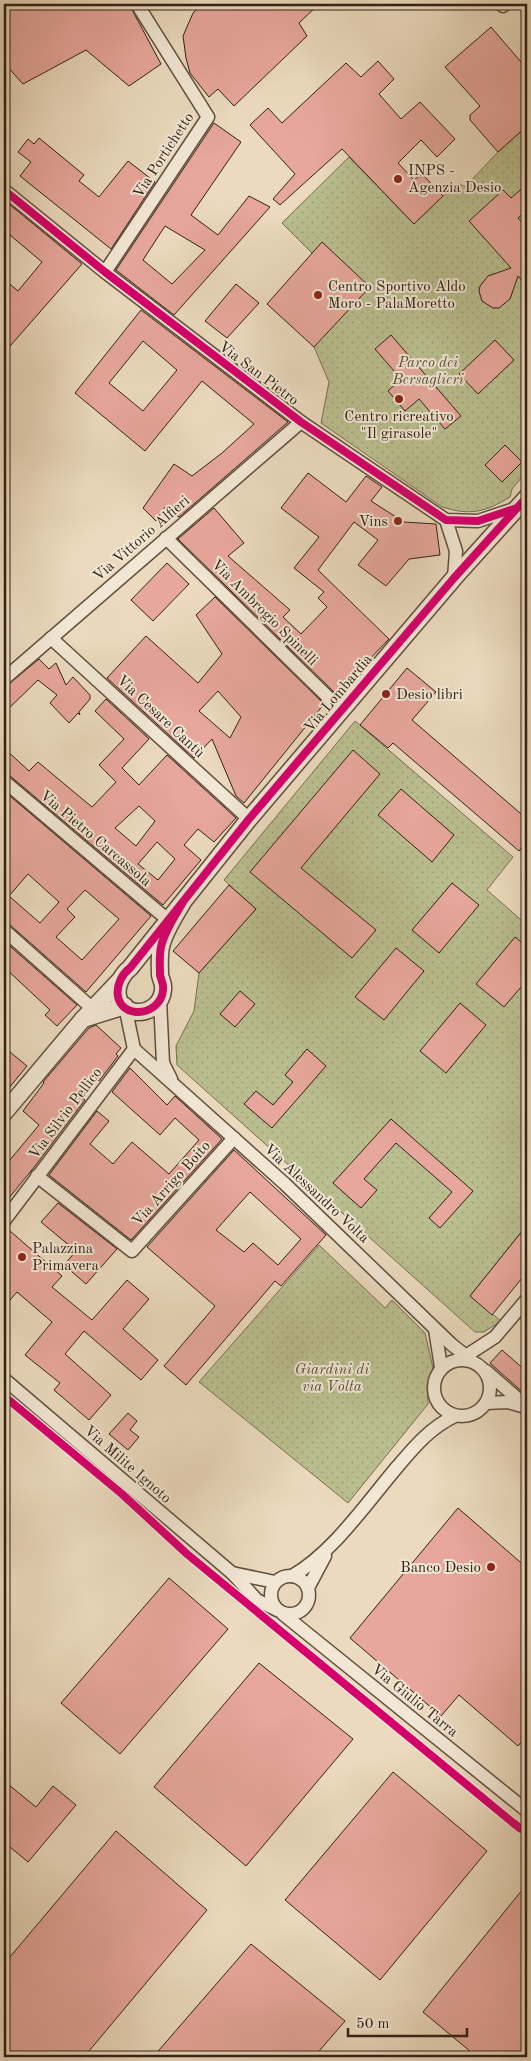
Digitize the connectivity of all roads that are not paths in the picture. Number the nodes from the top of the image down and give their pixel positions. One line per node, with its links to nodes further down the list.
1 (137, 4): 3 (street, Via Portichetto)
2 (4, 190): 3 (street, Via San Pietro)
3 (105, 272): 4 (street, Via San Pietro)
4 (301, 422): 6 (street, Via San Pietro); 7 (street, Via Vittorio Alfieri)
5 (523, 502): 6 (street); 8 (street, Via Lombardia)
6 (446, 520): 8 (street)
7 (166, 538): 9 (street, Via Vittorio Alfieri); 11 (street, Via Ambrogio Spinelli)
8 (454, 578): 11 (street, Via Lombardia)
9 (52, 638): 10 (street, Via Vittorio Alfieri); 13 (street, Via Cesare Cantù)
10 (4, 679)
11 (341, 710): 13 (street, Via Lombardia)
12 (4, 781): 15 (street, Via Pietro Carcassola)
13 (249, 819): 14 (street, Via Lombardia)
14 (183, 902): 15 (street, Via Lombardia); 18 (street, Via Lombardia)
15 (168, 920): 17 (street, Via Lombardia)
16 (4, 930): 22 (street)
17 (130, 968): 18 (street); 19 (street, Via Lombardia)
18 (160, 977): 20 (street, Via Lombardia)
19 (118, 981): 21 (street); 22 (street, Via Lombardia)
20 (160, 1000): 21 (street); 24 (street, Via Alessandro Volta)
21 (125, 1006): 22 (street); 23 (street)
22 (88, 1014): 25 (street, Via Lombardia)
23 (134, 1049): 24 (street, Via Alessandro Volta); 27 (street, Via Silvio Pellico)
24 (174, 1086): 26 (street, Via Alessandro Volta)
25 (4, 1113)
26 (234, 1138): 27 (street, Via Arrigo Boito); 30 (street, Via Alessandro Volta)
27 (37, 1176): 28 (street, Via Silvio Pellico)
28 (4, 1221)
29 (527, 1298): 31 (street)
30 (435, 1329): 32 (street, Via Alessandro Volta); 33 (street)
31 (495, 1337): 32 (street); 34 (street)
32 (466, 1358): 33 (street); 34 (street)
33 (441, 1367): 37 (street)
34 (484, 1370): 36 (street); 38 (street)
35 (4, 1379): 42 (street, Via Milite Ignoto)
36 (486, 1403): 38 (street); 39 (street)
37 (440, 1406): 39 (street); 40 (street)
38 (527, 1407)
39 (456, 1416): 40 (street)
40 (412, 1449): 41 (street)
41 (333, 1543): 43 (street); 45 (street)
42 (232, 1573): 44 (street, Via Milite Ignoto); 46 (street, Via Milite Ignoto)
43 (292, 1576): 44 (street); 45 (street)
44 (275, 1582): 46 (street)
45 (308, 1588): 46 (street)
46 (280, 1612): 47 (street, Via Giulio Tarra)
47 (527, 1811)

